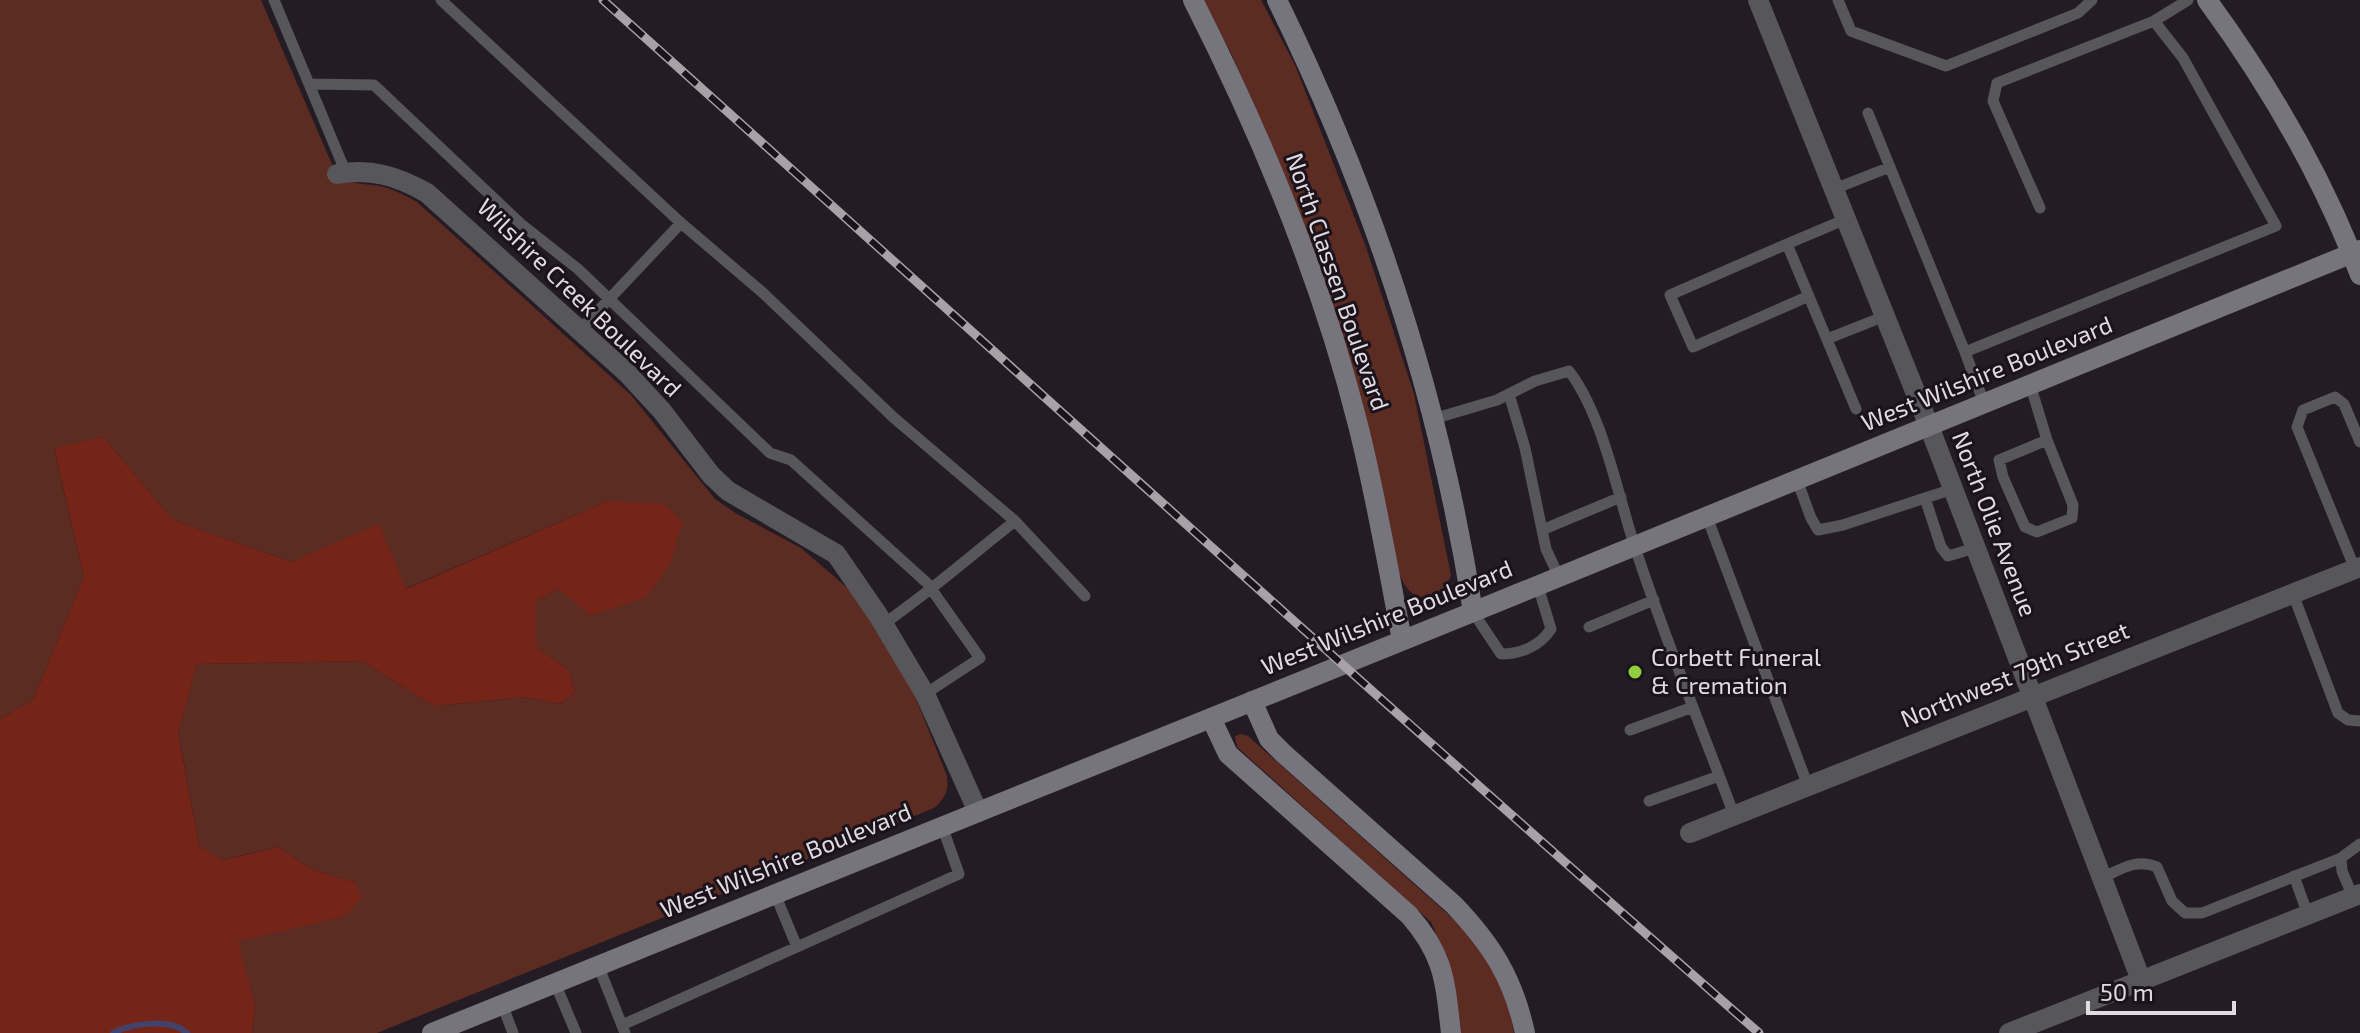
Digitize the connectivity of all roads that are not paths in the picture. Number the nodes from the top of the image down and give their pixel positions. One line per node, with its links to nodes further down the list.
1 (274, 0): 11 (lane)
2 (441, 0): 18 (lane)
3 (1193, 0): 55 (main road, North Classen Boulevard)
4 (1277, 0): 32 (main road, North Classen Boulevard)
5 (1758, 0): 15 (street, North Olie Avenue)
6 (1838, 0): 7 (lane)
7 (2092, 0)
8 (2188, 0): 10 (lane)
9 (2207, 0): 20 (main road)
10 (2154, 21): 16 (lane); 27 (lane)
11 (309, 84): 14 (lane); 23 (lane)
12 (1868, 113): 13 (lane)
13 (1890, 167): 15 (lane); 27 (lane)
14 (341, 174): 25 (street, Wilshire Creek Boulevard)
15 (1834, 189): 17 (street, North Olie Avenue)
16 (2040, 208)
17 (1846, 219): 19 (lane); 24 (street, North Olie Avenue)
18 (681, 223): 23 (lane); 41 (lane)
19 (1787, 244): 22 (lane); 22 (lane)
20 (2356, 251): 21 (main road); 28 (main road, West Wilshire Boulevard)
21 (2360, 275)
22 (1809, 296): 26 (lane)
23 (609, 300): 25 (lane); 48 (lane)
24 (1885, 316): 26 (lane); 33 (street, North Olie Avenue)
25 (580, 330): 53 (street, Wilshire Creek Boulevard)
26 (1827, 339): 31 (lane)
27 (1965, 352): 30 (lane)
28 (2030, 384): 30 (main road, West Wilshire Boulevard); 34 (lane)
29 (1509, 394): 32 (lane); 38 (lane); 42 (lane)
30 (1984, 403): 33 (main road, West Wilshire Boulevard)
31 (1856, 409)
32 (1433, 419): 52 (main road, North Classen Boulevard)
33 (1929, 426): 36 (main road, West Wilshire Boulevard); 37 (street, North Olie Avenue)
34 (2047, 440): 34 (lane)
35 (2360, 442): 45 (lane)
36 (1797, 480): 39 (lane); 40 (main road, West Wilshire Boulevard)
37 (1953, 489): 39 (lane); 44 (street, North Olie Avenue)
38 (1621, 497): 42 (lane); 43 (lane)
39 (1925, 498): 44 (lane)
40 (1707, 517): 43 (main road, West Wilshire Boulevard); 64 (lane)
41 (1015, 521): 48 (lane); 50 (lane)
42 (1542, 530): 46 (lane)
43 (1634, 546): 46 (main road, West Wilshire Boulevard); 51 (lane)
44 (1975, 548): 57 (street, North Olie Avenue)
45 (2358, 568): 49 (street, Northwest 79th Street)
46 (1559, 577): 47 (main road, West Wilshire Boulevard)
47 (1538, 586): 52 (main road, West Wilshire Boulevard); 52 (lane)
48 (930, 587): 53 (lane); 56 (lane)
49 (2293, 594): 57 (street, Northwest 79th Street); 61 (lane)
50 (1085, 596)
51 (1654, 600): 54 (lane); 59 (lane)
52 (1473, 612): 55 (main road, West Wilshire Boulevard)
53 (883, 624): 56 (street, Wilshire Creek Boulevard)
54 (1589, 627)
55 (1402, 640): 58 (main road, West Wilshire Boulevard)
56 (925, 694): 66 (street, Wilshire Creek Boulevard)
57 (2031, 697): 64 (street, Northwest 79th Street); 73 (street, North Olie Avenue)
58 (1252, 701): 60 (main road, West Wilshire Boulevard); 88 (main road)
59 (1693, 707): 62 (lane); 63 (lane)
60 (1211, 718): 66 (main road, West Wilshire Boulevard); 87 (main road)
61 (2360, 721)
62 (1630, 730)
63 (1719, 776): 65 (lane); 67 (lane)
64 (1808, 786): 67 (street, Northwest 79th Street)
65 (1649, 801)
66 (978, 812): 68 (main road, West Wilshire Boulevard)
67 (1734, 815): 69 (street, Northwest 79th Street)
68 (942, 826): 74 (main road, West Wilshire Boulevard); 77 (lane)
69 (1690, 833)
70 (2360, 844): 71 (lane)
71 (2341, 858): 72 (lane); 75 (lane)
72 (2294, 876): 73 (lane); 76 (lane)
73 (2102, 878): 79 (street, North Olie Avenue)
74 (775, 894): 77 (lane); 78 (main road, West Wilshire Boulevard)
75 (2356, 896): 76 (street)
76 (2308, 915): 79 (street)
77 (797, 947): 83 (lane)
78 (598, 965): 80 (main road, West Wilshire Boulevard); 83 (lane)
79 (2141, 980): 89 (street)
80 (555, 983): 81 (main road, West Wilshire Boulevard); 86 (lane)
81 (502, 1004): 82 (main road, West Wilshire Boulevard); 85 (lane)
82 (465, 1027): 84 (main road, West Wilshire Boulevard)
83 (623, 1029)
84 (432, 1033)
85 (513, 1033)
86 (576, 1033)
87 (1451, 1033)
88 (1525, 1033)
89 (2009, 1033)

